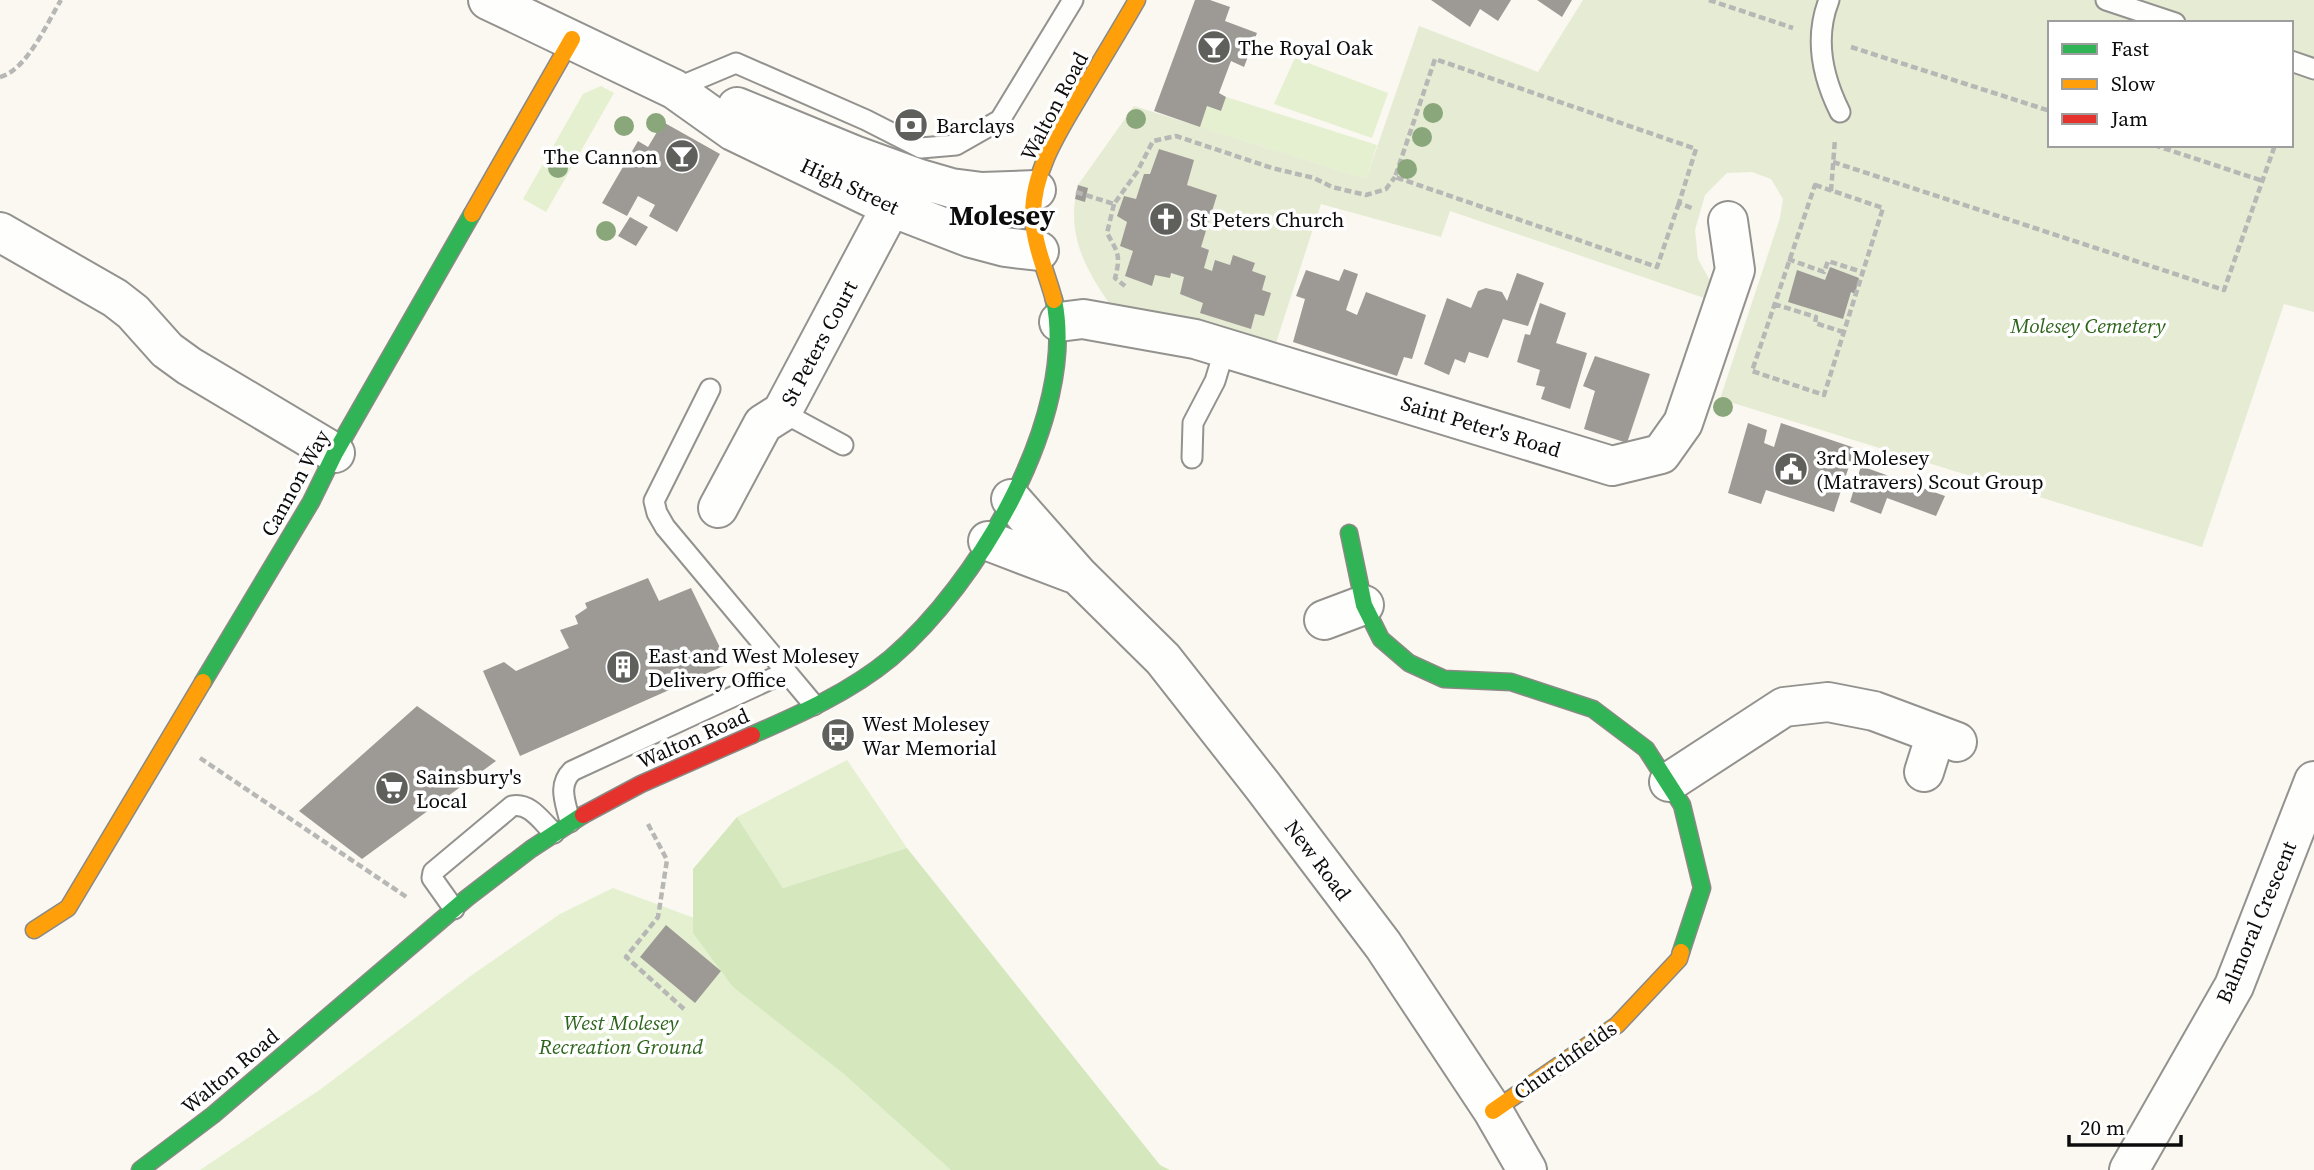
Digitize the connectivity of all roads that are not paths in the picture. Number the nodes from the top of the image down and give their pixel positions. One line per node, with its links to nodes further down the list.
1 (488, 0): 7 (street, High Street)
2 (1073, 0): 10 (lane)
3 (1137, 0): 12 (street, Walton Road)
4 (1829, 0): 11 (lane)
5 (2106, 0): 6 (lane)
6 (2169, 21)
7 (572, 39): 10 (street, High Street); 22 (street, Cannon Way)
8 (2293, 62): 9 (lane)
9 (2314, 69)
10 (674, 89): 12 (street, High Street); 13 (street, High Street)
11 (1840, 112)
12 (1036, 190): 16 (street, Walton Road)
13 (891, 207): 16 (street, High Street); 20 (street, St Peters Court)
14 (1728, 221): 18 (street, Saint Peter's Road)
15 (0, 232): 22 (street)
16 (1039, 251): 17 (street, Walton Road)
17 (1059, 322): 18 (street, Saint Peter's Road); 24 (street, Walton Road)
18 (1225, 348): 23 (lane)
19 (710, 389): 31 (lane)
20 (782, 412): 21 (lane); 25 (street, St Peters Court)
21 (843, 446)
22 (335, 453): 38 (street, Cannon Way)
23 (1192, 458)
24 (1011, 499): 27 (street, Walton Road); 28 (street, New Road)
25 (718, 508)
26 (1349, 533): 29 (street, Churchfields)
27 (988, 541): 28 (street, New Road); 32 (street, Walton Road)
28 (1078, 575): 39 (street, New Road)
29 (1364, 605): 30 (street); 35 (street, Churchfields)
30 (1324, 620)
31 (786, 672): 32 (lane); 36 (lane)
32 (814, 705): 36 (street, Walton Road)
33 (1924, 772): 35 (street)
34 (2314, 781): 42 (street, Balmoral Crescent)
35 (1669, 782): 39 (street, Churchfields)
36 (562, 828): 37 (street, Walton Road); 37 (lane)
37 (448, 914): 40 (street, Walton Road)
38 (34, 930)
39 (1493, 1111): 41 (street, New Road)
40 (140, 1170)
41 (1527, 1170)
42 (2129, 1170)

